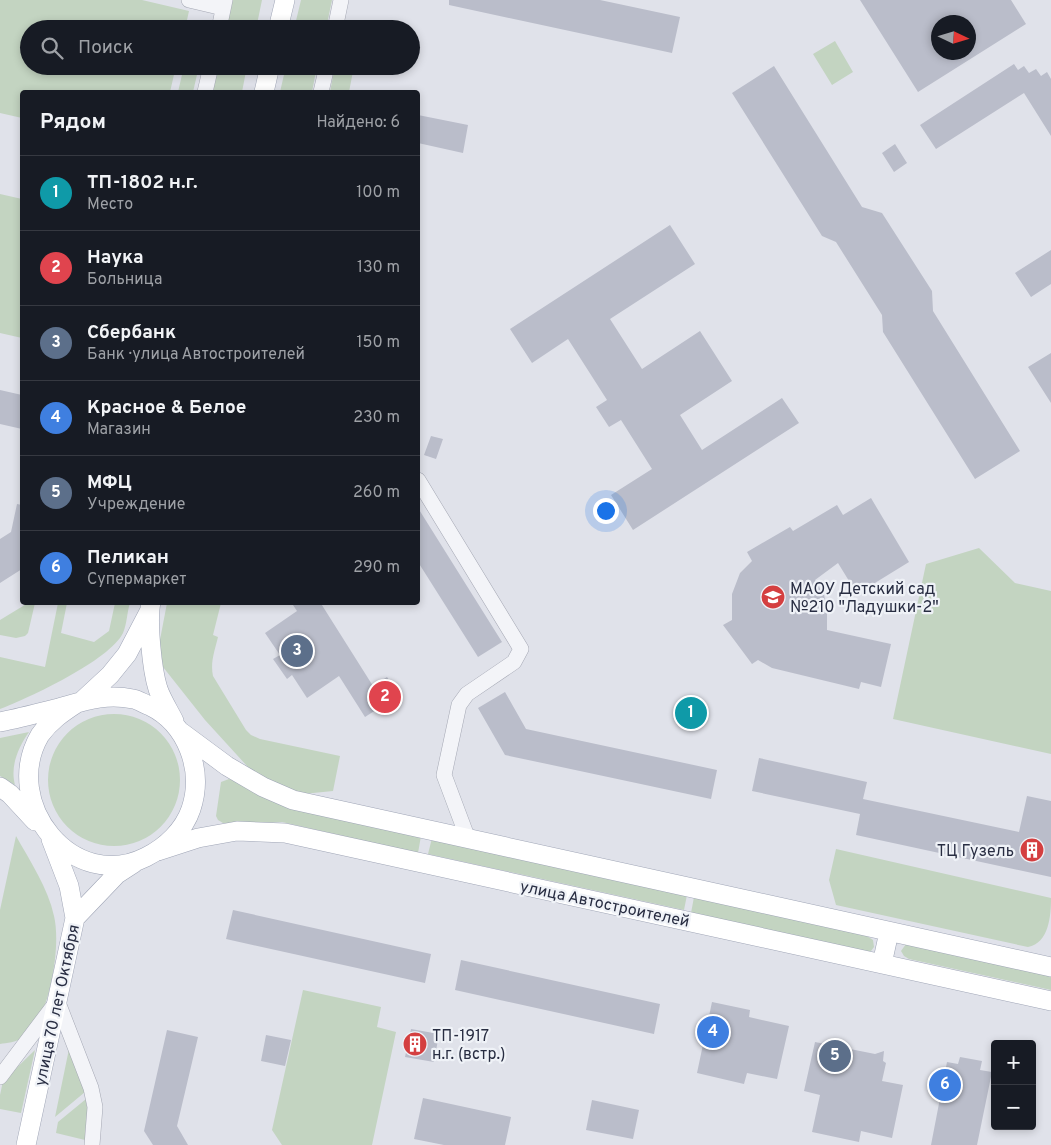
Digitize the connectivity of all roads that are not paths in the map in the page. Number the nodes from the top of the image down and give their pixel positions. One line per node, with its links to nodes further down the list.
1 (189, 0): 4 (street)
2 (285, 0): 6 (main road)
3 (341, 0): 7 (street)
4 (224, 4): 5 (street)
5 (221, 20)
6 (280, 20)
7 (337, 20)
8 (208, 75): 11 (street)
9 (268, 75): 12 (main road)
10 (324, 75): 13 (street)
11 (205, 90)
12 (264, 90)
13 (321, 90)
14 (420, 483): 21 (street)
15 (150, 607): 16 (main road); 18 (main road)
16 (80, 702): 17 (main road); 18 (main road); 20 (main road)
17 (0, 722)
18 (178, 728): 21 (main road, улица Автостроителей); 22 (main road)
19 (0, 787): 20 (main road)
20 (47, 834): 23 (main road); 24 (main road, улица 70 лет Октября)
21 (468, 839): 25 (main road, улица Автостроителей)
22 (158, 851): 23 (main road); 26 (main road, улица Автостроителей)
23 (139, 860): 24 (main road)
24 (76, 918): 28 (main road, улица 70 лет Октября)
25 (889, 932): 26 (main road); 27 (main road, улица Автостроителей)
26 (882, 964): 29 (main road, улица Автостроителей)
27 (1051, 967)
28 (58, 1000): 30 (street); 31 (main road, улица 70 лет Октября); 32 (street)
29 (1051, 1001)
30 (0, 1077)
31 (26, 1145)
32 (92, 1145)

